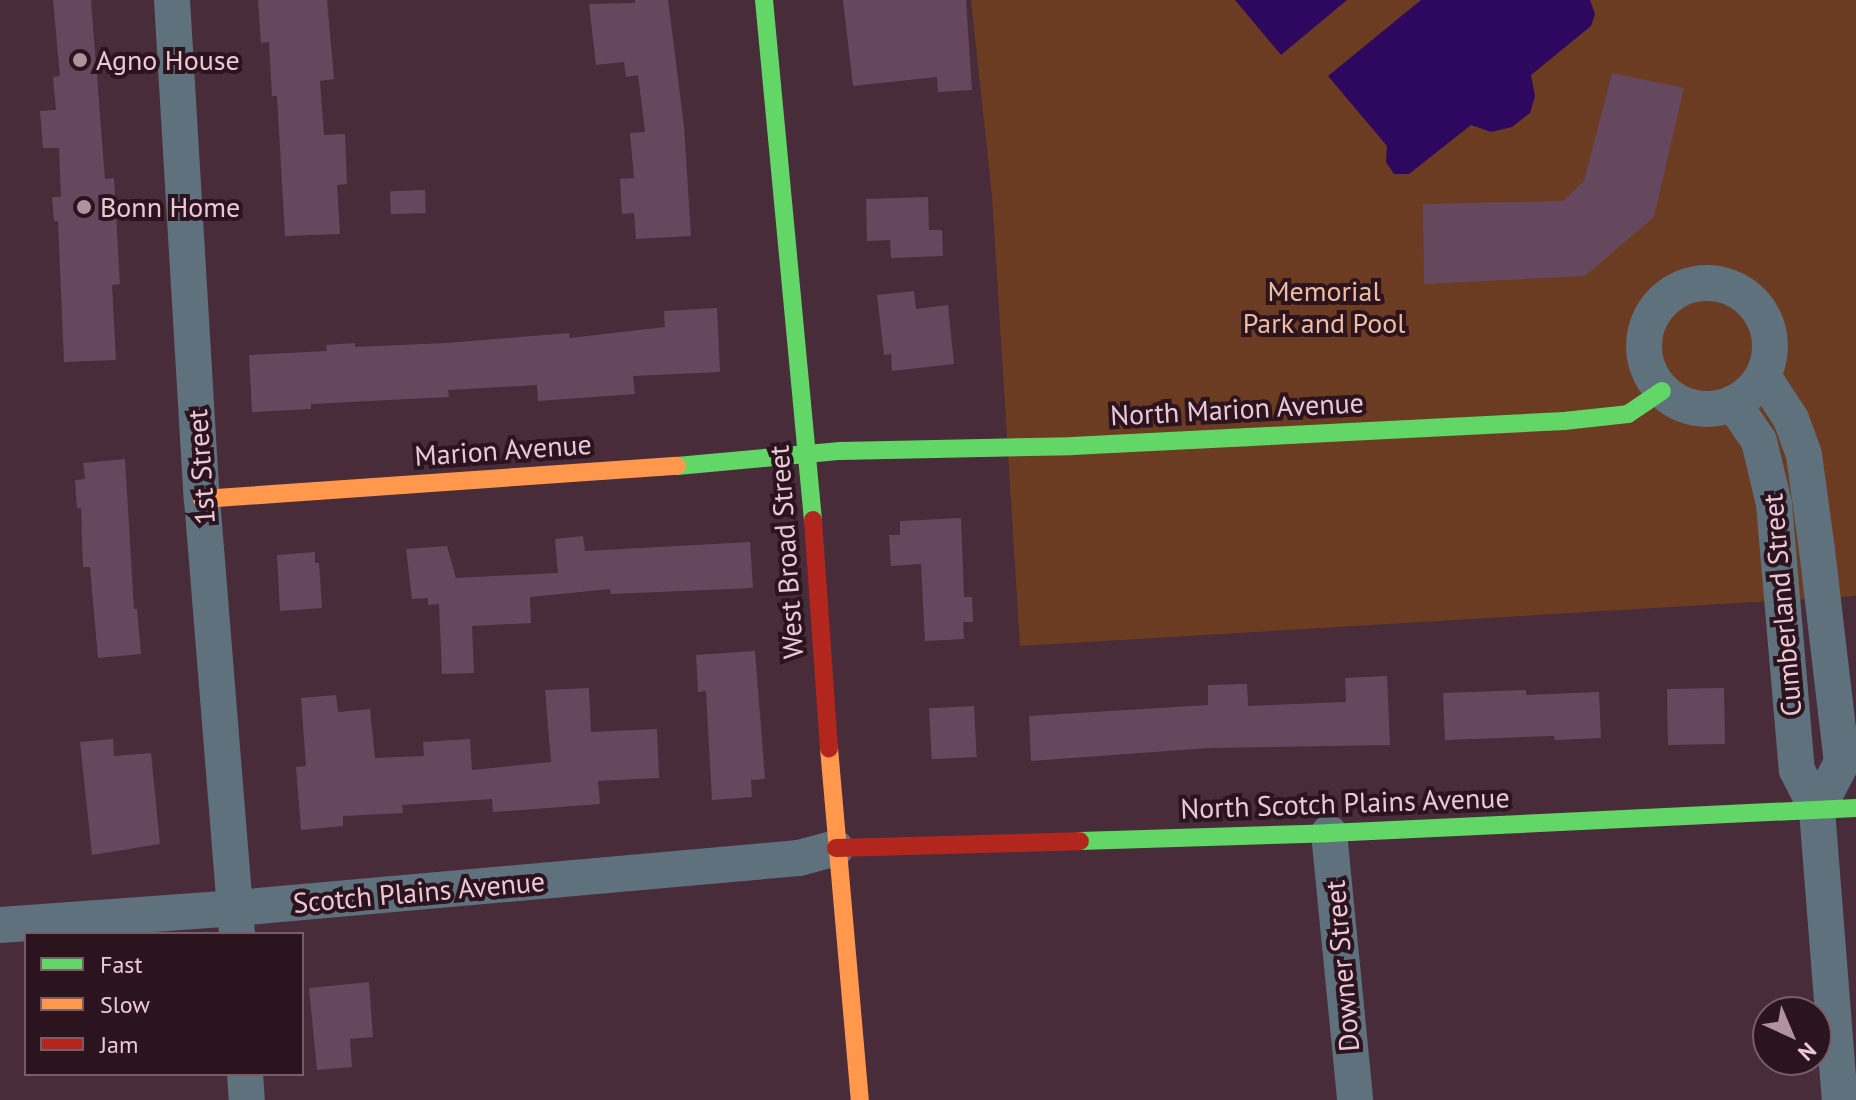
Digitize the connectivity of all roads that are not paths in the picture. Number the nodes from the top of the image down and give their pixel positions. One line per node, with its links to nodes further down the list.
1 (172, 0): 7 (street, 1st Street)
2 (764, 0): 6 (street, West Broad Street)
3 (1763, 376): 4 (street); 5 (street); 9 (street, Cumberland Street)
4 (1662, 391): 5 (street); 6 (street, North Marion Avenue)
5 (1733, 403): 9 (street, Cumberland Street)
6 (808, 455): 7 (street, Marion Avenue); 11 (street, West Broad Street)
7 (202, 499): 12 (street, 1st Street)
8 (1856, 808): 9 (street, North Scotch Plains Avenue)
9 (1817, 810): 10 (street, North Scotch Plains Avenue); 18 (street, Cumberland Street)
10 (1329, 833): 11 (street, North Scotch Plains Avenue); 17 (street, Downer Street)
11 (836, 848): 12 (street, Scotch Plains Avenue); 16 (street, West Broad Street)
12 (237, 921): 13 (street, Scotch Plains Avenue)
13 (0, 925)
14 (245, 1076): 15 (street)
15 (247, 1100)
16 (860, 1100)
17 (1355, 1100)
18 (1840, 1100)

